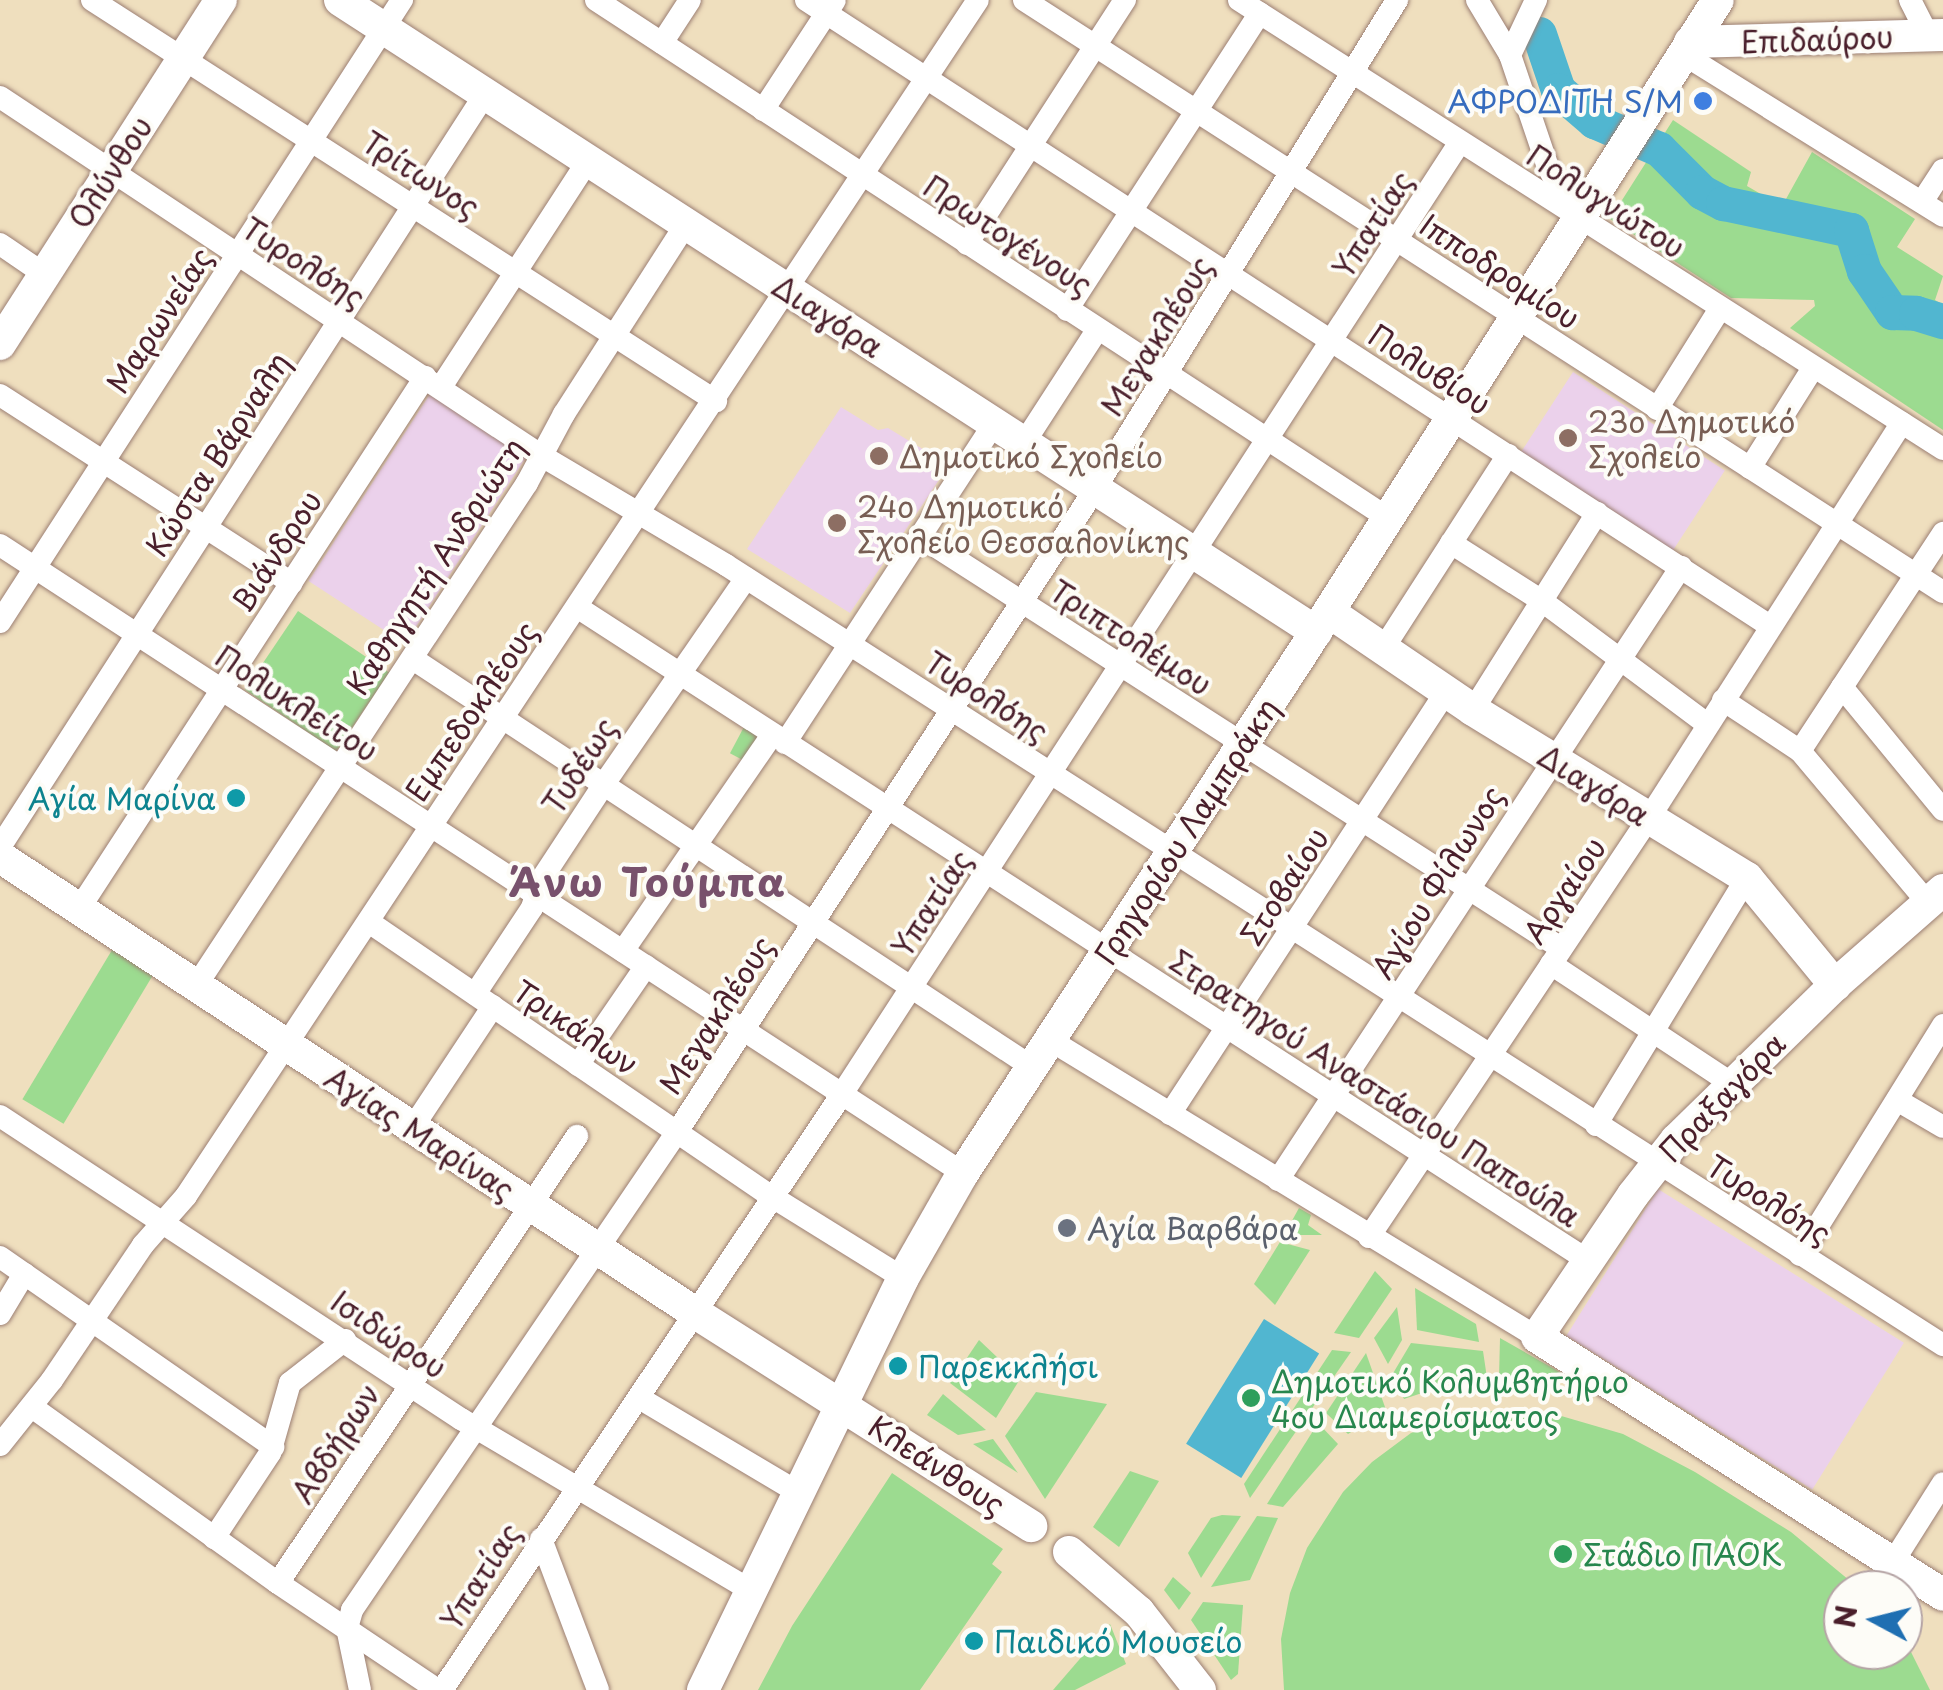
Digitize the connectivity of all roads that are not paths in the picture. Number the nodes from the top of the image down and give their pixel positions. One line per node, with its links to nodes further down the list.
1 (92, 0): 25 (street, Τρίτωνος)
2 (221, 0): 25 (main road, Ολύνθου)
3 (340, 0): 19 (main road, Διαγόρα)
4 (402, 0): 19 (street, Μαρωνείας)
5 (596, 0): 21 (street, Πρωτογένους)
6 (690, 0): 21 (street)
7 (806, 0): 17 (street, Πολυβίου)
8 (978, 0): 27 (street, Εμπεδοκλέους)
9 (1024, 0): 22 (street, Ιπποδρομίου)
10 (1125, 0): 22 (street)
11 (1239, 0): 18 (street, Πολυγνώτου)
12 (1397, 0): 26 (street, Μεγακλέους)
13 (1476, 0): 24 (street)
14 (1536, 0): 24 (street)
15 (1718, 0): 23 (main road, Γρηγορίου Λαμπράκη)
16 (1910, 0): 20 (street)
17 (831, 7): 27 (street, Πολυβίου); 30 (street)
18 (1260, 13): 26 (street, Πολυγνώτου); 31 (street)
19 (384, 28): 28 (main road, Διαγόρα); 32 (street, Μαρωνείας)
20 (1936, 35): 23 (main road, Επιδαύρου)
21 (662, 43): 30 (street, Πρωτογένους)
22 (1096, 47): 31 (street, Ιπποδρομίου); 34 (street)
23 (1686, 48): 40 (street); 44 (main road, Γρηγορίου Λαμπράκη)
24 (1510, 55): 44 (street)
25 (184, 58): 32 (street, Τρίτωνος); 37 (main road, Ολύνθου)
26 (1353, 73): 33 (street, Πολυγνώτου); 38 (street, Μεγακλέους)
27 (927, 78): 34 (street, Πολυβίου); 39 (street, Εμπεδοκλέους)
28 (484, 94): 35 (main road, Διαγόρα); 41 (street, Κώστα Βάρναλη)
29 (0, 98): 37 (street, Τυρολόης)
30 (763, 110): 39 (street, Πρωτογένους)
31 (1196, 110): 38 (street, Ιπποδρομίου); 42 (street)
32 (312, 139): 41 (street, Τρίτωνος); 49 (street, Μαρωνείας)
33 (1460, 142): 44 (street, Πολυγνώτου); 46 (street, Υπατίας)
34 (1031, 146): 42 (street, Πολυβίου); 48 (street)
35 (588, 161): 45 (main road, Διαγόρα); 50 (street, Βιάνδρου)
36 (1943, 170): 40 (street)
37 (110, 172): 49 (street, Τυρολόης); 51 (main road, Ολύνθου)
38 (1293, 173): 46 (street, Ιπποδρομίου); 52 (street, Μεγακλέους)
39 (863, 176): 48 (street, Πρωτογένους); 53 (street, Εμπεδοκλέους)
40 (1922, 202): 43 (street)
41 (413, 204): 50 (street, Τρίτωνος); 57 (street, Κώστα Βάρναλη)
42 (1131, 211): 52 (street, Πολυβίου); 54 (street)
43 (1943, 216)
44 (1578, 218): 55 (street, Πολυγνώτου); 56 (main road, Γρηγορίου Λαμπράκη)
45 (686, 224): 53 (main road, Διαγόρα); 59 (street, Καθηγητή Ανδριώτη)
46 (1398, 240): 56 (street, Ιπποδρομίου); 60 (street, Υπατίας)
47 (0, 244): 51 (street)
48 (967, 244): 54 (street, Πρωτογένους)
49 (237, 254): 57 (street, Τυρολόης); 76 (street, Μαρωνείας)
50 (515, 272): 59 (street, Τρίτωνος); 64 (street, Βιάνδρου)
51 (44, 274): 61 (main road, Ολύνθου)
52 (1230, 275): 60 (street, Πολυβίου); 63 (street, Μεγακλέους)
53 (788, 290): 66 (street, Εμπεδοκλέους); 69 (main road, Διαγόρα)
54 (1066, 310): 58 (street, Πρωτογένους)
55 (1720, 310): 62 (street, Πολυγνώτου); 67 (street)
56 (1516, 317): 67 (street, Ιπποδρομίου); 68 (main road, Γρηγορίου Λαμπράκη)
57 (339, 321): 64 (street, Τυρολόης); 83 (street, Κώστα Βάρναλη)
58 (1098, 330): 63 (street, Πρωτογένους); 72 (street)
59 (613, 336): 66 (street, Τρίτωνος); 75 (street, Καθηγητή Ανδριώτη)
60 (1333, 341): 68 (street, Πολυβίου); 71 (street, Υπατίας)
61 (0, 344)
62 (1813, 368): 70 (street, Πολυγνώτου); 77 (street)
63 (1168, 376): 71 (street, Πρωτογένους); 78 (street, Μεγακλέους)
64 (433, 382): 75 (street, Τυρολόης); 93 (street, Βιάνδρου)
65 (0, 396): 76 (street)
66 (716, 401): 79 (street, Εμπεδοκλέους)
67 (1657, 409): 77 (street, Ιπποδρομίου)
68 (1452, 418): 74 (street, Πολυβίου); 81 (main road, Γρηγορίου Λαμπράκη)
69 (994, 424): 72 (main road, Διαγόρα); 85 (street)
70 (1902, 424): 73 (street, Πολυγνώτου); 82 (street, Αργαίου)
71 (1268, 441): 81 (street, Πρωτογένους); 88 (street, Υπατίας)
72 (1024, 443): 78 (main road, Διαγόρα)
73 (1943, 449)
74 (1508, 455): 80 (street, Πολυβίου); 86 (street)
75 (542, 456): 79 (street, Τυρολόης); 104 (street, Καθηγητή Ανδριώτη)
76 (104, 461): 83 (street); 90 (street, Μαρωνείας)
77 (1750, 468): 82 (street, Ιπποδρομίου)
78 (1095, 489): 88 (main road, Διαγόρα); 96 (street, Μεγακλέους)
79 (641, 512): 92 (street, Τυρολόης); 97 (street, Εμπεδοκλέους)
80 (1597, 513): 89 (street, Πολυβίου); 95 (street, Στοβαίου)
81 (1388, 518): 99 (main road, Γρηγορίου Λαμπράκη)
82 (1836, 524): 91 (street, Ιπποδρομίου); 100 (street, Αργαίου)
83 (205, 528): 93 (street); 101 (street, Κώστα Βάρναλη)
84 (1943, 533): 91 (street)
85 (920, 537): 96 (street, Τριπτολέμου); 102 (street)
86 (1451, 543): 95 (street); 103 (street)
87 (0, 545): 90 (street, Πολυκλείτου)
88 (1195, 554): 99 (main road, Διαγόρα); 106 (street, Υπατίας)
89 (1681, 567): 100 (street, Πολυβίου); 105 (street, Αγίου Φίλωνος)
90 (35, 568): 98 (street, Μαρωνείας); 101 (street, Πολυκλείτου)
91 (1916, 575): 94 (street, Ιπποδρομίου); 108 (street)
92 (746, 578): 102 (street, Τυρολόης); 107 (street, Τυδέως)
93 (292, 583): 109 (street, Βιάνδρου)
94 (1943, 592)
95 (1542, 601): 105 (street); 110 (street, Στοβαίου)
96 (1022, 602): 106 (street, Τριπτολέμου); 112 (street, Μεγακλέους)
97 (576, 608): 107 (street, Στρατηγού Αναστάσιου Παπούλα); 113 (street, Εμπεδοκλέους)
98 (0, 622)
99 (1322, 622): 103 (main road, Διαγόρα); 116 (main road, Γρηγορίου Λαμπράκη)
100 (1770, 626): 111 (street, Αργαίου)
101 (137, 634): 109 (street, Πολυκλείτου); 128 (street, Κώστα Βάρναλη)
102 (850, 645): 112 (street, Τυρολόης); 115 (street)
103 (1383, 649): 110 (main road, Διαγόρα)
104 (413, 658): 113 (street); 119 (street, Καθηγητή Ανδριώτη)
105 (1618, 660): 114 (street); 118 (street, Αγίου Φίλωνος)
106 (1121, 666): 116 (street, Τριπτολέμου); 120 (street, Υπατίας)
107 (680, 674): 115 (street, Στρατηγού Αναστάσιου Παπούλα); 121 (street, Τυδέως)
108 (1842, 687): 117 (street); 123 (street)
109 (222, 690): 119 (street, Πολυκλείτου); 136 (street, Βιάνδρου)
110 (1460, 700): 118 (main road, Διαγόρα); 125 (street, Στοβαίου)
111 (1723, 700): 114 (street, Αργαίου); 117 (street)
112 (952, 709): 120 (street, Τυρολόης); 122 (street, Μεγακλέους)
113 (503, 718): 121 (street); 126 (street, Εμπεδοκλέους)
114 (1707, 724): 124 (street, Αργαίου)
115 (779, 739): 122 (street, Στρατηγού Αναστάσιου Παπούλα); 127 (street)
116 (1243, 745): 125 (street, Τριπτολέμου); 129 (main road, Γρηγορίου Λαμπράκη)
117 (1800, 751): 135 (street)
118 (1550, 759): 124 (main road, Διαγόρα); 133 (street, Αγίου Φίλωνος)
119 (341, 767): 126 (street, Πολυκλείτου); 145 (street, Καθηγητή Ανδριώτη)
120 (1052, 774): 129 (street, Τυρολόης); 131 (street, Υπατίας)
121 (604, 784): 127 (street); 134 (street, Τυδέως)
122 (886, 809): 131 (street, Στρατηγού Αναστάσιου Παπούλα); 137 (street, Μεγακλέους)
123 (1943, 810)
124 (1648, 818): 132 (main road, Διαγόρα); 142 (street, Αργαίου)
125 (1362, 820): 133 (street, Τριπτολέμου); 139 (street, Στοβαίου)
126 (431, 826): 134 (street, Πολυκλείτου); 138 (street, Εμπεδοκλέους)
127 (697, 844): 137 (street); 140 (street)
128 (0, 847)
129 (1173, 850): 139 (street, Τυρολόης); 141 (main road, Γρηγορίου Λαμπράκη)
130 (0, 857): 136 (main road, Αγίας Μαρίνας)
131 (987, 873): 141 (street, Στρατηγού Αναστάσιου Παπούλα); 146 (street, Υπατίας)
132 (1746, 878): 144 (main road, Διαγόρα); 152 (street)
133 (1467, 888): 142 (street, Τριπτολέμου); 147 (street, Αγίου Φίλωνος)
134 (536, 894): 140 (street, Πολυκλείτου); 148 (street, Τυδέως)
135 (1936, 896): 144 (main road, Πραξαγόρα)
136 (80, 909): 145 (main road, Αγίας Μαρίνας)
137 (814, 920): 146 (street); 151 (street, Μεγακλέους)
138 (368, 922): 148 (street, Τρικάλων); 153 (street, Εμπεδοκλέους)
139 (1292, 928): 147 (street, Τυρολόης); 150 (street, Στοβαίου)
140 (623, 951): 143 (street, Πολυκλείτου)
141 (1106, 951): 150 (street, Στρατηγού Αναστάσιου Παπούλα); 154 (main road, Γρηγορίου Λαμπράκη)
142 (1556, 956): 152 (street, Τριπτολέμου); 155 (street, Αργαίου)
143 (646, 966): 151 (street, Πολυκλείτου); 156 (street)
144 (1834, 985): 157 (main road, Πραξαγόρα)
145 (196, 986): 153 (main road, Αγίας Μαρίνας)
146 (912, 986): 154 (street); 158 (street, Υπατίας)
147 (1398, 998): 155 (street, Τυρολόης); 159 (street, Αγίου Φίλωνος)
148 (484, 1000): 156 (street, Τρικάλων); 165 (street, Τυδέως)
149 (1943, 1025): 160 (street)
150 (1226, 1027): 159 (street, Στρατηγού Αναστάσιου Παπούλα); 161 (street, Στοβαίου)
151 (743, 1029): 158 (street, Πολυκλείτου); 166 (street, Μεγακλέους)
152 (1655, 1030): 157 (street, Τριπτολέμου); 163 (street)
153 (288, 1046): 165 (main road, Αγίας Μαρίνας); 174 (street, Εμπεδοκλέους)
154 (1041, 1053): 161 (street); 170 (main road, Γρηγορίου Λαμπράκη)
155 (1488, 1057): 163 (street, Τυρολόης); 168 (street, Αργαίου)
156 (578, 1064): 166 (street, Τρικάλων)
157 (1732, 1084): 169 (main road, Πραξαγόρα)
158 (842, 1094): 170 (street, Πολυκλείτου); 172 (street, Υπατίας)
159 (1334, 1097): 168 (street, Στρατηγού Αναστάσιου Παπούλα); 171 (street, Αγίου Φίλωνος)
160 (1897, 1100): 164 (street); 177 (street)
161 (1170, 1114): 171 (street)
162 (0, 1116): 174 (street, Ισιδώρου)
163 (1596, 1125): 169 (street, Τυρολόης)
164 (1943, 1127)
165 (412, 1128): 173 (main road, Αγίας Μαρίνας)
166 (677, 1132): 172 (street, Τρικάλων); 176 (street, Μεγακλέους)
167 (577, 1136): 173 (street, Αβδήρων)
168 (1422, 1156): 175 (street, Αργαίου); 179 (street, Στρατηγού Αναστάσιου Παπούλα)
169 (1657, 1163): 177 (street, Τυρολόης); 179 (main road, Πραξαγόρα)
170 (963, 1173): 181 (main road, Γρηγορίου Λαμπράκη)
171 (1278, 1180): 175 (street)
172 (774, 1198): 181 (street, Τρικάλων); 183 (street, Υπατίας)
173 (531, 1205): 176 (main road, Αγίας Μαρίνας); 188 (street, Αβδήρων)
174 (164, 1222): 184 (street, Εμπεδοκλέους); 186 (street, Ισιδώρου)
175 (1370, 1237): 185 (street)
176 (598, 1249): 183 (main road, Αγίας Μαρίνας); 192 (street, Μεγακλέους)
177 (1800, 1255): 187 (street, Τυρολόης)
178 (0, 1257): 180 (street)
179 (1587, 1260): 185 (main road, Πραξαγόρα)
180 (24, 1274): 182 (street); 184 (street)
181 (902, 1278): 190 (main road, Γρηγορίου Λαμπράκη)
182 (0, 1314)
183 (697, 1314): 189 (street, Υπατίας); 190 (main road, Αγίας Μαρίνας)
184 (92, 1321): 191 (street, Εμπεδοκλέους); 194 (street)
185 (1537, 1337): 202 (main road)
186 (345, 1340): 188 (street, Ισιδώρου); 194 (street)
187 (1943, 1345)
188 (410, 1384): 192 (street, Ισιδώρου); 203 (street, Αβδήρων)
189 (642, 1398): 196 (street, Υπατίας); 197 (street)
190 (843, 1404): 197 (main road, Γρηγορίου Λαμπράκη); 198 (main road, Κλεάνθους)
191 (32, 1406): 193 (street, Εμπεδοκλέους); 199 (street)
192 (476, 1425): 196 (street, Ισιδώρου); 206 (street, Μεγακλέους)
193 (0, 1445)
194 (273, 1447): 199 (street)
195 (1943, 1483): 202 (street)
196 (578, 1486): 200 (street, Υπατίας); 204 (street, Ισιδώρου)
197 (802, 1494): 204 (main road, Γρηγορίου Λαμπράκη)
198 (1031, 1526)
199 (214, 1538): 203 (street)
200 (540, 1538): 208 (street, Υπατίας); 209 (street)
201 (1069, 1552): 211 (main road)
202 (1893, 1562): 205 (main road)
203 (278, 1583): 206 (street)
204 (752, 1590): 210 (main road, Γρηγορίου Λαμπράκη)
205 (1943, 1594)
206 (347, 1628): 207 (street); 208 (street)
207 (360, 1690)
208 (440, 1690)
209 (598, 1690)
210 (703, 1690)
211 (1200, 1690)

